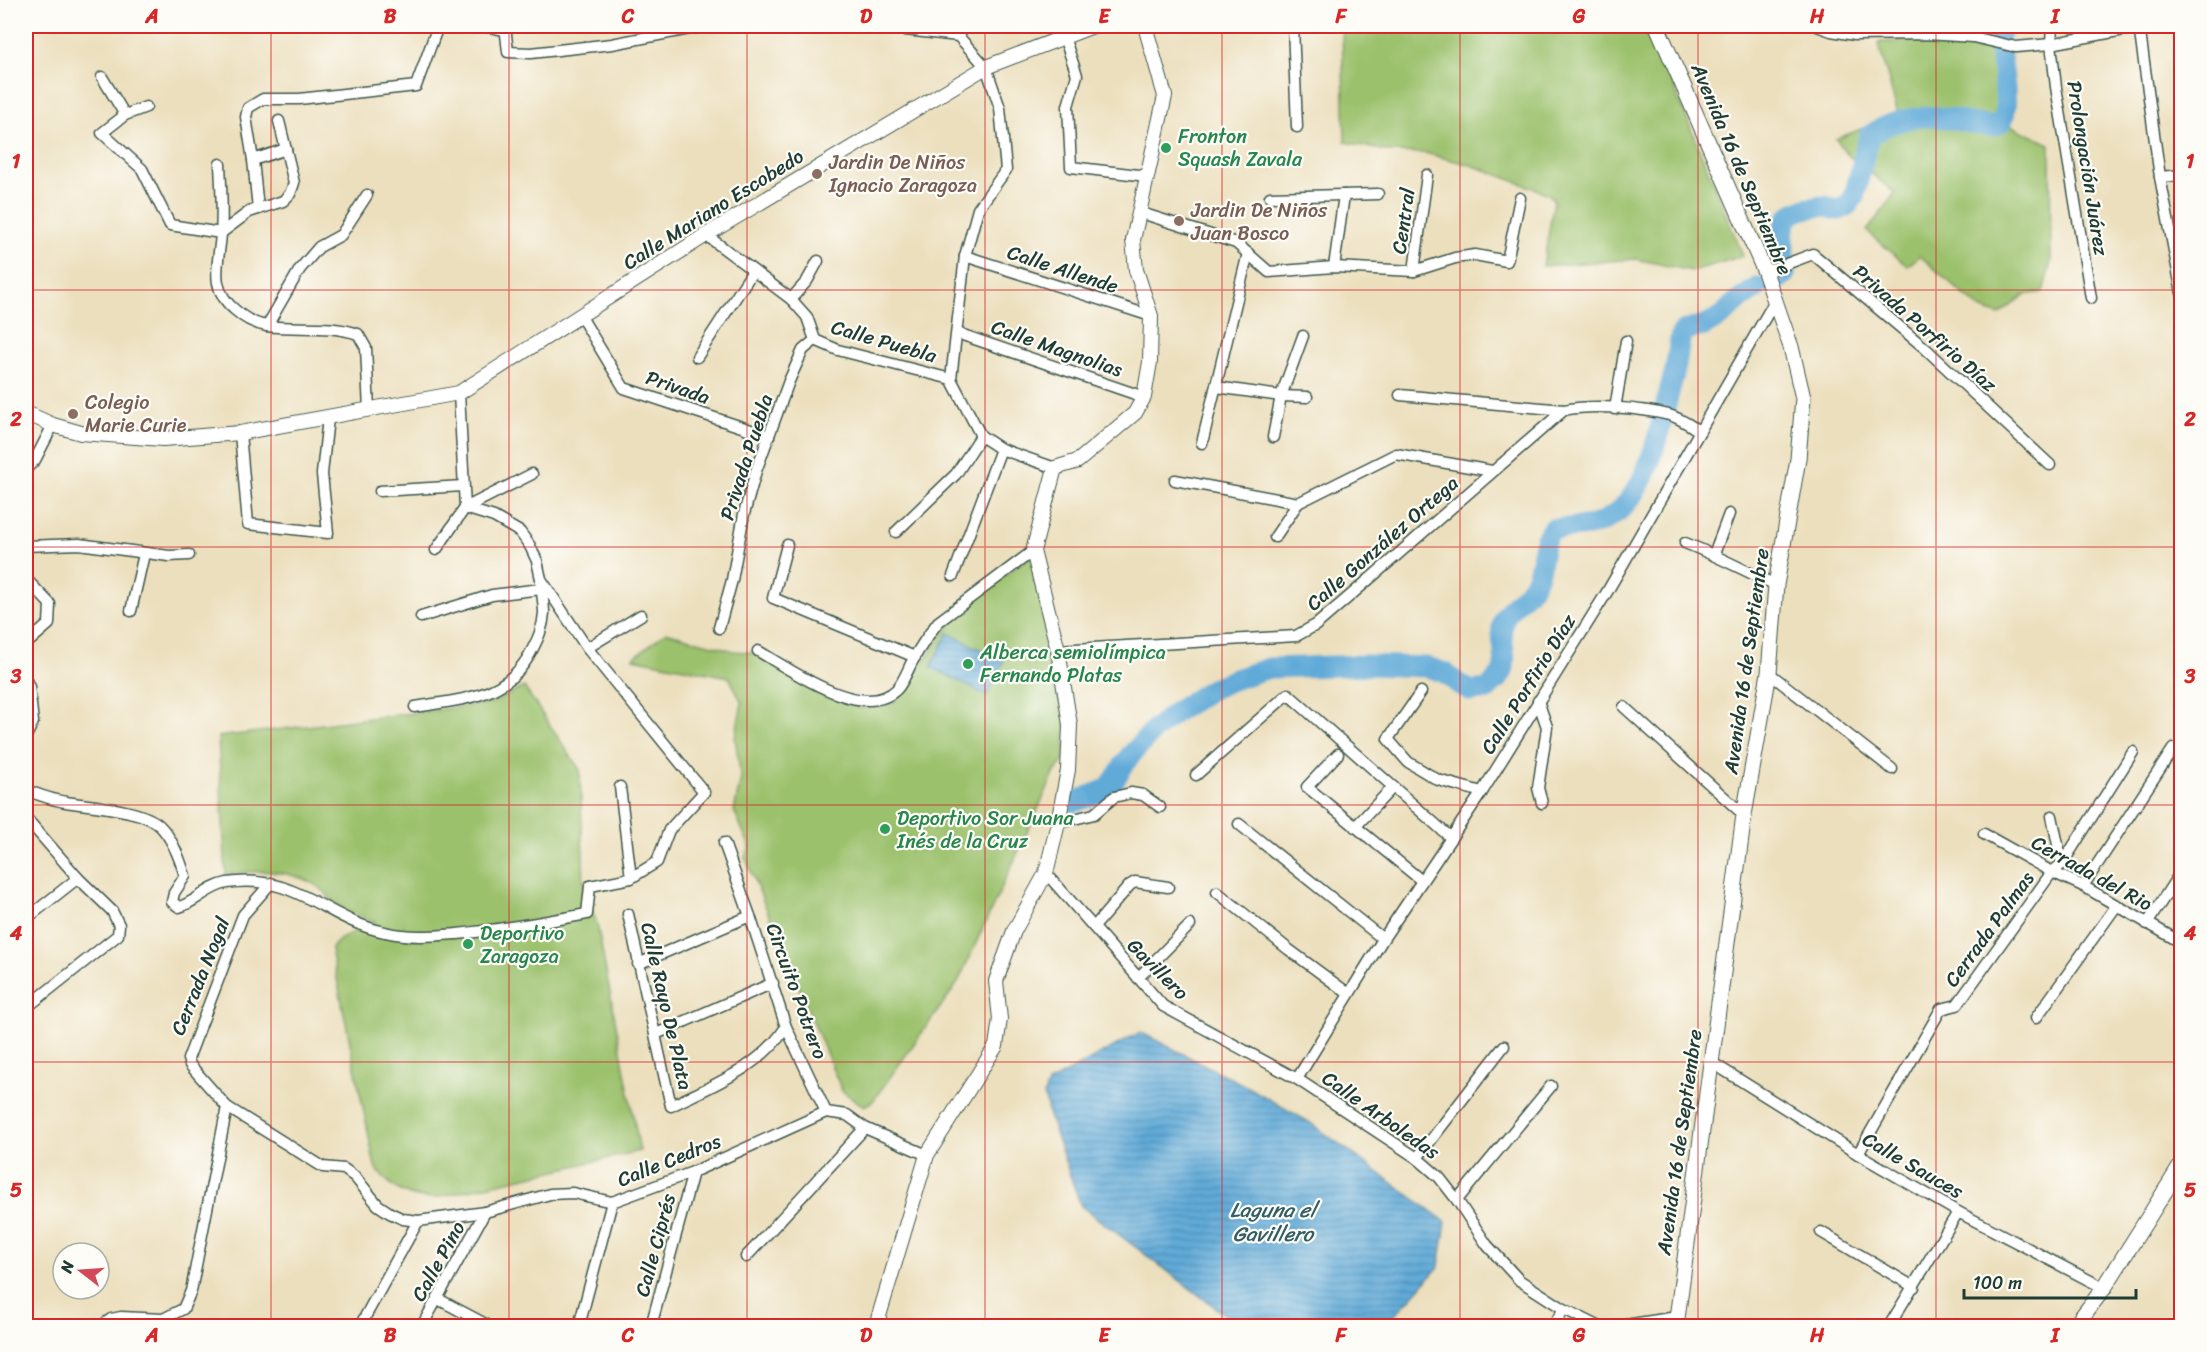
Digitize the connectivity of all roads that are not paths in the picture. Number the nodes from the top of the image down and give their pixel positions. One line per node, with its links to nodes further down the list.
1 (438, 26): 24 (street)
2 (484, 26): 12 (street)
3 (705, 26): 12 (street)
4 (871, 26): 14 (street)
5 (1093, 26): 15 (street, Calle Mariano Escobedo)
6 (1145, 26): 28 (street)
7 (1293, 26): 22 (street)
8 (1657, 26): 45 (main road, Avenida 16 de Septiembre)
9 (1817, 26): 13 (street)
10 (2052, 26): 16 (street, Prolongación Juárez)
11 (2140, 26): 16 (street); 29 (street)
12 (505, 28)
13 (1926, 30): 16 (street)
14 (959, 31): 17 (street)
15 (1064, 37): 17 (street, Calle Mariano Escobedo); 28 (street)
16 (2051, 45): 47 (street, Prolongación Juárez)
17 (986, 67): 38 (street, Calle Mariano Escobedo); 40 (street)
18 (102, 77): 20 (street)
19 (146, 107): 20 (street)
20 (125, 115): 37 (street)
21 (279, 121): 23 (street)
22 (1297, 127)
23 (286, 149): 24 (street); 35 (street)
24 (253, 160): 35 (street)
25 (220, 164): 37 (street)
26 (1427, 175): 44 (street, Central)
27 (2181, 175): 29 (street)
28 (1147, 176): 36 (street)
29 (2160, 177): 46 (street)
30 (1378, 194): 32 (street, Central)
31 (367, 195): 52 (street)
32 (1344, 195): 33 (street, Central); 42 (street)
33 (1270, 197)
34 (1520, 198): 44 (street)
35 (258, 209): 37 (street)
36 (1138, 212): 39 (street); 51 (street)
37 (221, 233): 52 (street)
38 (706, 235): 43 (street, Calle Puebla); 50 (street, Calle Mariano Escobedo)
39 (1248, 253): 42 (street); 59 (street)
40 (965, 256): 51 (street, Calle Allende); 53 (street)
41 (818, 261): 48 (street)
42 (1334, 267): 44 (street)
43 (753, 271): 48 (street, Calle Puebla); 57 (street)
44 (1414, 271)
45 (1765, 272): 49 (main road, Avenida 16 de Septiembre); 78 (street, Privada Porfirio Díaz)
46 (2181, 293)
47 (2091, 298)
48 (791, 299): 55 (street, Calle Puebla)
49 (1776, 299): 71 (street, Calle Porfirio Díaz); 102 (main road, Avenida 16 de Septiembre)
50 (580, 315): 60 (street, Calle Mariano Escobedo); 73 (street, Privada)
51 (1150, 316): 63 (street)
52 (267, 326): 66 (street)
53 (957, 333): 58 (street); 63 (street, Calle Magnolias)
54 (1303, 336): 62 (street)
55 (815, 340): 58 (street, Calle Puebla); 73 (street, Privada Puebla)
56 (1626, 341): 65 (street)
57 (697, 357)
58 (951, 379): 74 (street, Calle Puebla)
59 (1216, 387): 62 (street); 76 (street)
60 (459, 393): 66 (street, Calle Mariano Escobedo); 84 (street)
61 (1400, 395): 67 (street)
62 (1281, 396): 64 (street); 75 (street)
63 (1144, 397): 79 (street)
64 (1307, 397)
65 (1615, 409): 67 (street); 71 (street)
66 (369, 410): 69 (street, Calle Mariano Escobedo)
67 (1564, 410): 81 (street, Calle González Ortega)
68 (26, 413): 70 (street, Calle Mariano Escobedo)
69 (328, 418): 72 (street, Calle Mariano Escobedo); 72 (street)
70 (53, 425): 72 (street, Calle Mariano Escobedo); 80 (street)
71 (1699, 431): 115 (street, Calle Porfirio Díaz)
72 (240, 433)
73 (769, 436): 106 (street, Privada Puebla)
74 (981, 436): 77 (street); 89 (street)
75 (1273, 437)
76 (1202, 442)
77 (1002, 449): 79 (street); 99 (street)
78 (2050, 465)
79 (1055, 468): 95 (street)
80 (26, 469)
81 (1492, 471): 86 (street); 109 (street, Calle González Ortega)
82 (532, 474): 87 (street)
83 (1175, 480): 86 (street)
84 (464, 486): 85 (street); 87 (street)
85 (380, 491)
86 (1298, 503): 90 (street)
87 (465, 508): 94 (street); 101 (street)
88 (1730, 514): 97 (street)
89 (896, 532)
90 (1275, 537)
91 (1685, 543): 97 (street)
92 (787, 545): 111 (street)
93 (26, 546): 96 (street)
94 (436, 550)
95 (1033, 551): 109 (street); 111 (street)
96 (144, 554): 98 (street); 103 (street)
97 (1714, 554): 102 (street)
98 (189, 555)
99 (953, 576)
100 (26, 579): 107 (street)
101 (541, 584): 105 (street); 108 (street); 116 (street)
102 (1776, 585): 112 (main road, Avenida 16 de Septiembre)
103 (131, 611)
104 (641, 615): 108 (street)
105 (421, 617)
106 (719, 628)
107 (26, 644)
108 (587, 648): 144 (street)
109 (1058, 650): 133 (street)
110 (758, 651): 111 (street)
111 (915, 657)
112 (1769, 673): 122 (street); 130 (main road, Avenida 16 de Septiembre)
113 (26, 680): 118 (street)
114 (1421, 692): 127 (street)
115 (1538, 701): 127 (street, Calle Porfirio Díaz); 128 (street)
116 (415, 707)
117 (1624, 707): 130 (street)
118 (26, 736)
119 (2173, 749): 148 (street)
120 (2133, 752): 139 (street, Cerrada Palmas)
121 (1338, 754): 135 (street)
122 (1892, 769)
123 (1196, 775): 125 (street)
124 (621, 787): 144 (street)
125 (1393, 787): 135 (street); 137 (street)
126 (26, 790): 146 (street)
127 (1482, 792): 137 (street, Calle Porfirio Díaz)
128 (1542, 803)
129 (1160, 807): 133 (street)
130 (1744, 815): 168 (main road, Avenida 16 de Septiembre)
131 (2052, 816): 139 (street)
132 (26, 818): 143 (street)
133 (1058, 823): 141 (street)
134 (1239, 824): 157 (street)
135 (1355, 827): 145 (street)
136 (1984, 834): 142 (street, Cerrada del Rio)
137 (1451, 838): 145 (street, Calle Porfirio Díaz)
138 (724, 843): 152 (street, Circuito Potrero)
139 (2062, 864): 142 (street, Cerrada Palmas)
140 (2181, 870): 154 (street)
141 (1046, 873): 156 (street, Gavillero); 175 (street)
142 (2052, 873): 148 (street, Cerrada del Rio); 174 (street, Cerrada Palmas)
143 (78, 878): 153 (street); 163 (street)
144 (631, 878): 146 (street)
145 (1422, 881): 157 (street, Calle Porfirio Díaz)
146 (271, 883): 171 (street, Cerrada Nogal)
147 (1168, 886): 156 (street)
148 (2083, 886): 150 (street, Cerrada del Rio)
149 (1217, 892): 162 (street)
150 (2117, 905): 154 (street, Cerrada del Rio); 164 (street)
151 (627, 914): 159 (street, Calle Rayo De Plata)
152 (750, 916): 159 (street); 161 (street, Circuito Potrero)
153 (26, 919)
154 (2147, 924): 158 (street, Cerrada del Rio)
155 (1190, 925): 160 (street)
156 (1094, 927): 160 (street, Gavillero)
157 (1383, 939): 162 (street, Calle Porfirio Díaz)
158 (2181, 943)
159 (638, 964): 166 (street, Calle Rayo De Plata)
160 (1138, 978): 169 (street, Gavillero)
161 (773, 983): 165 (street, Circuito Potrero); 166 (street)
162 (1349, 994): 169 (street, Calle Porfirio Díaz)
163 (26, 1008)
164 (2036, 1018)
165 (786, 1027): 166 (street, Calle Rayo De Plata); 172 (street, Circuito Potrero)
166 (656, 1034)
167 (1504, 1046): 176 (street)
168 (1711, 1062): 174 (street, Calle Sauces); 190 (main road, Avenida 16 de Septiembre)
169 (1298, 1079): 176 (street, Calle Arboledas)
170 (1551, 1086): 179 (street)
171 (227, 1107): 183 (street, Cerrada Nogal); 191 (street)
172 (826, 1112): 173 (street); 178 (street, Calle Cedros)
173 (866, 1128): 175 (street); 185 (street)
174 (1858, 1154): 182 (street, Calle Sauces)
175 (927, 1155): 197 (street)
176 (1417, 1158): 179 (street, Calle Arboledas)
177 (2181, 1164): 187 (main road)
178 (693, 1172): 180 (street, Calle Cedros); 196 (street, Calle Ciprés)
179 (1457, 1200): 189 (street, Calle Arboledas)
180 (612, 1202): 181 (street, Calle Cedros); 195 (street)
181 (485, 1212): 183 (street, Cerrada Nogal); 188 (street, Calle Pino)
182 (1958, 1212): 186 (street); 187 (street, Calle Sauces)
183 (418, 1221): 192 (street)
184 (1821, 1232): 186 (street)
185 (746, 1257)
186 (1914, 1287): 201 (street)
187 (2104, 1287): 202 (main road)
188 (438, 1299): 193 (street, Calle Pino); 194 (street)
189 (1564, 1309): 198 (street); 199 (street, Calle Arboledas)
190 (1676, 1322): 200 (street)
191 (102, 1326)
192 (360, 1326)
193 (422, 1326)
194 (489, 1326)
195 (579, 1326)
196 (651, 1326)
197 (876, 1326)
198 (1553, 1326)
199 (1598, 1326)
200 (1619, 1326)
201 (1889, 1326)
202 (2075, 1326)

